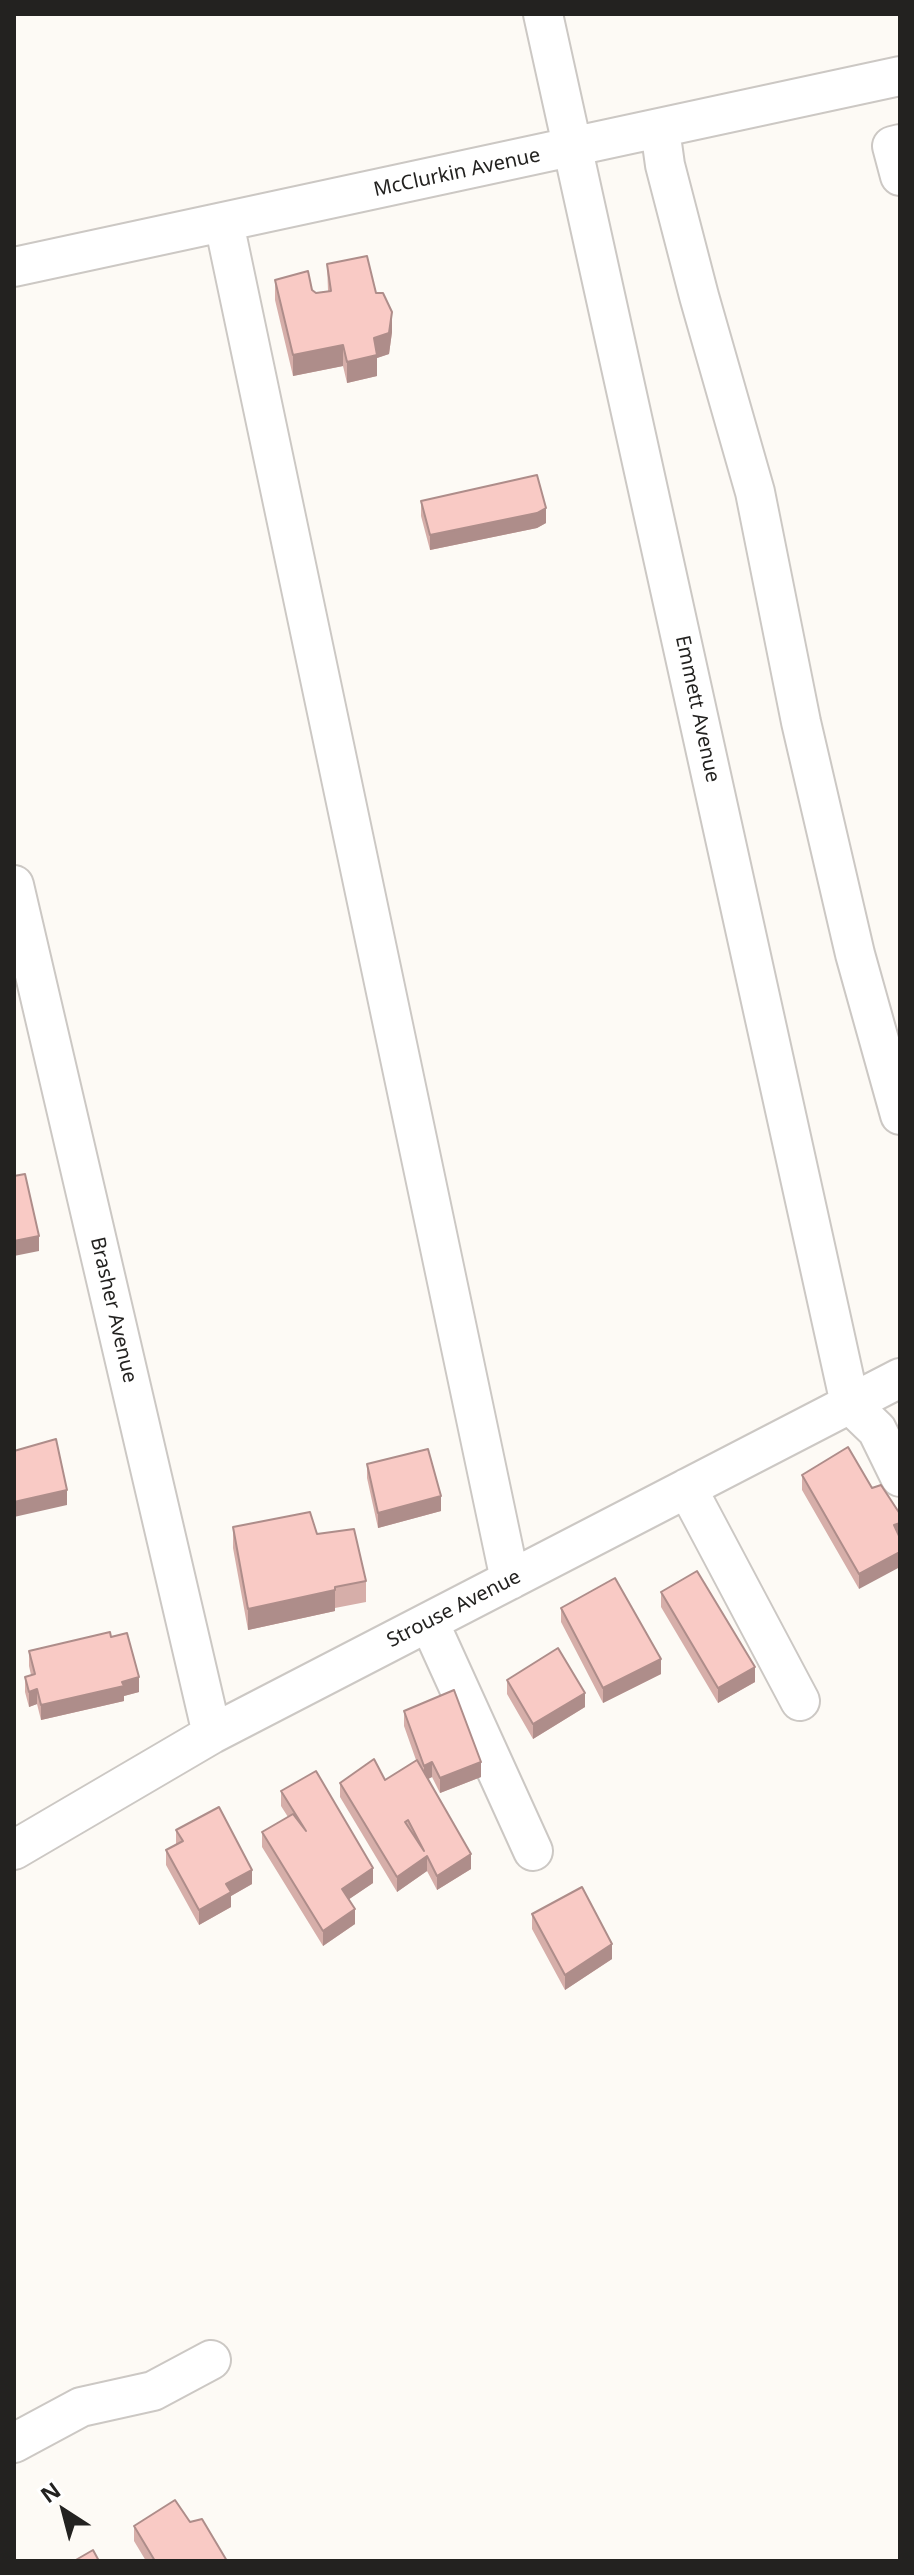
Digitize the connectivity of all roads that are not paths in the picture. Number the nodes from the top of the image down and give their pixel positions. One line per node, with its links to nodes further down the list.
1 (543, 14): 5 (street, Emmett Avenue)
2 (900, 76): 3 (street, McClurkin Avenue)
3 (660, 129): 5 (street, McClurkin Avenue); 10 (street)
4 (900, 144): 6 (street)
5 (575, 148): 7 (street, McClurkin Avenue); 12 (street, Emmett Avenue)
6 (900, 176)
7 (224, 223): 8 (street, McClurkin Avenue); 15 (street)
8 (14, 267)
9 (14, 885): 18 (street, Brasher Avenue)
10 (900, 1115)
11 (900, 1378): 12 (street, Strouse Avenue)
12 (850, 1404): 13 (street); 14 (street, Strouse Avenue)
13 (900, 1477)
14 (687, 1488): 15 (street, Strouse Avenue); 17 (street)
15 (510, 1580): 16 (street, Strouse Avenue)
16 (429, 1622): 18 (street, Strouse Avenue); 20 (street)
17 (800, 1701)
18 (212, 1734): 19 (street, Strouse Avenue)
19 (14, 1850)
20 (533, 1851)
21 (211, 2360): 22 (street)
22 (14, 2443)

